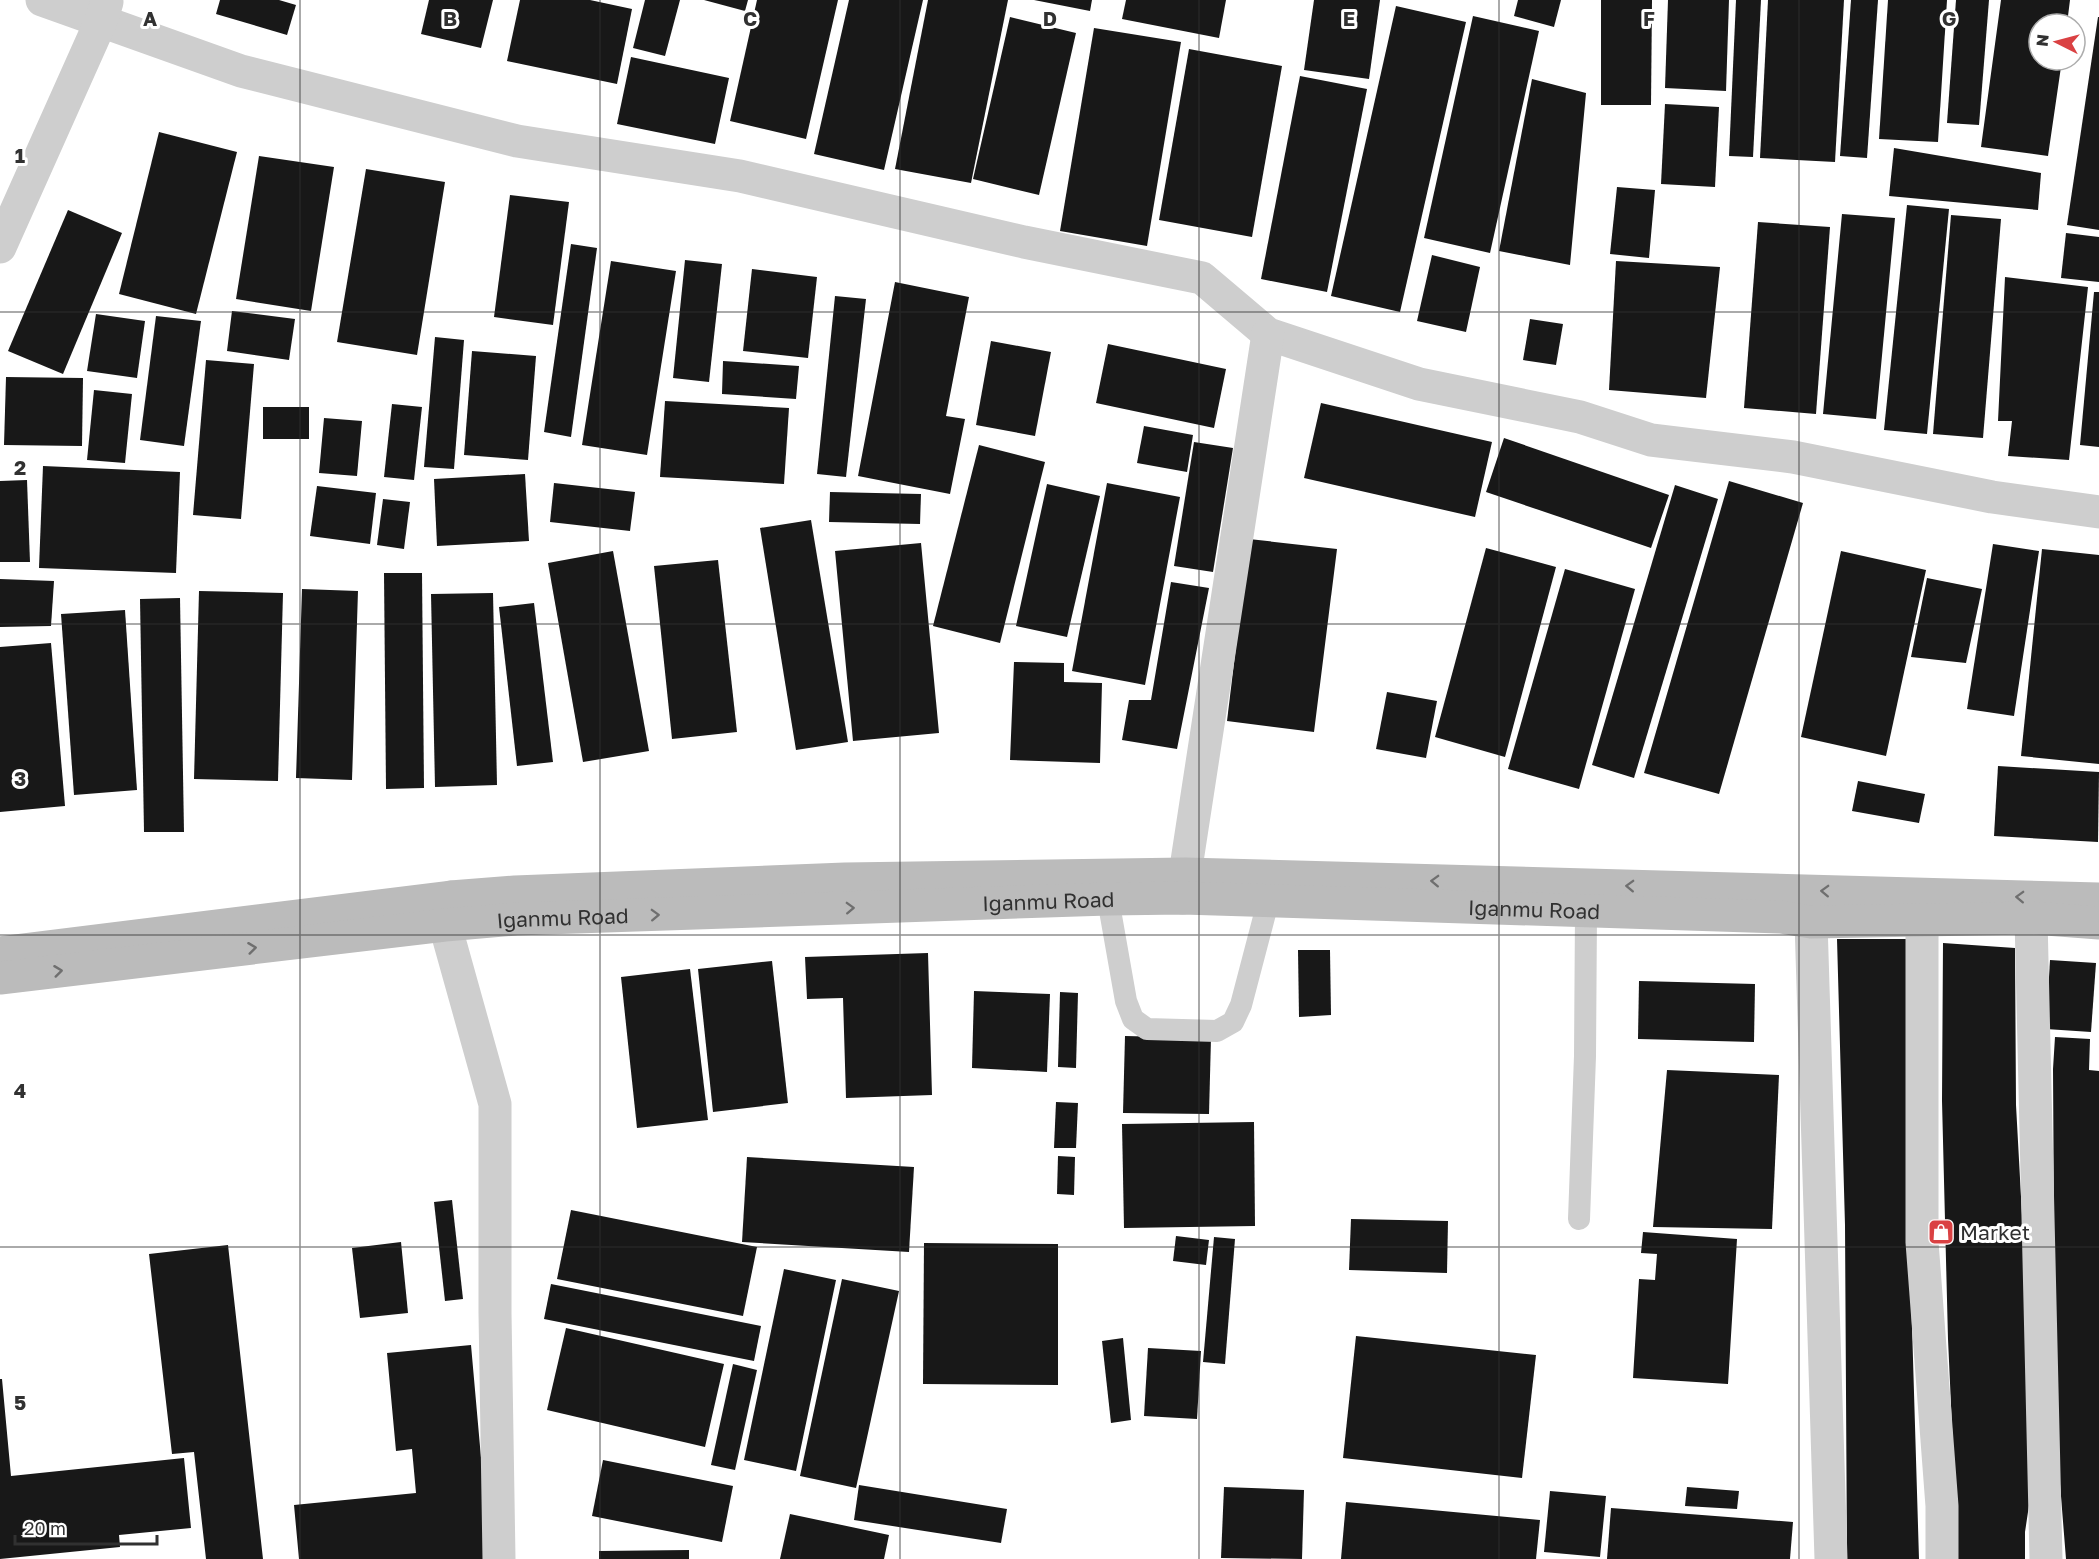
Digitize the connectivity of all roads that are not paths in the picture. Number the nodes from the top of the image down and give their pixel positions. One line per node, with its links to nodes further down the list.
1 (42, 0): 2 (street)
2 (104, 11): 3 (street); 4 (street)
3 (0, 247)
4 (1269, 334): 5 (street); 6 (street)
5 (2099, 512)
6 (1184, 886): 7 (main road, Iganmu Road); 8 (main road, Iganmu Road, one-way to 6); 9 (main road, Iganmu Road); 10 (main road, Iganmu Road)
7 (1108, 899): 9 (lane); 10 (main road, Iganmu Road, one-way to 7)
8 (2099, 899)
9 (1268, 902): 11 (main road, Iganmu Road)
10 (448, 911): 16 (main road, Iganmu Road); 17 (main road, Iganmu Road, one-way to 10); 19 (street)
11 (1586, 912): 14 (main road, Iganmu Road); 18 (lane)
12 (2031, 918): 13 (main road, Iganmu Road); 15 (main road, Iganmu Road); 22 (street)
13 (1922, 919): 14 (main road, Iganmu Road); 21 (street)
14 (1811, 922): 20 (street)
15 (2099, 924)
16 (0, 953)
17 (0, 978)
18 (1579, 1219)
19 (499, 1559)
20 (1831, 1559)
21 (1942, 1559)
22 (2046, 1559)

